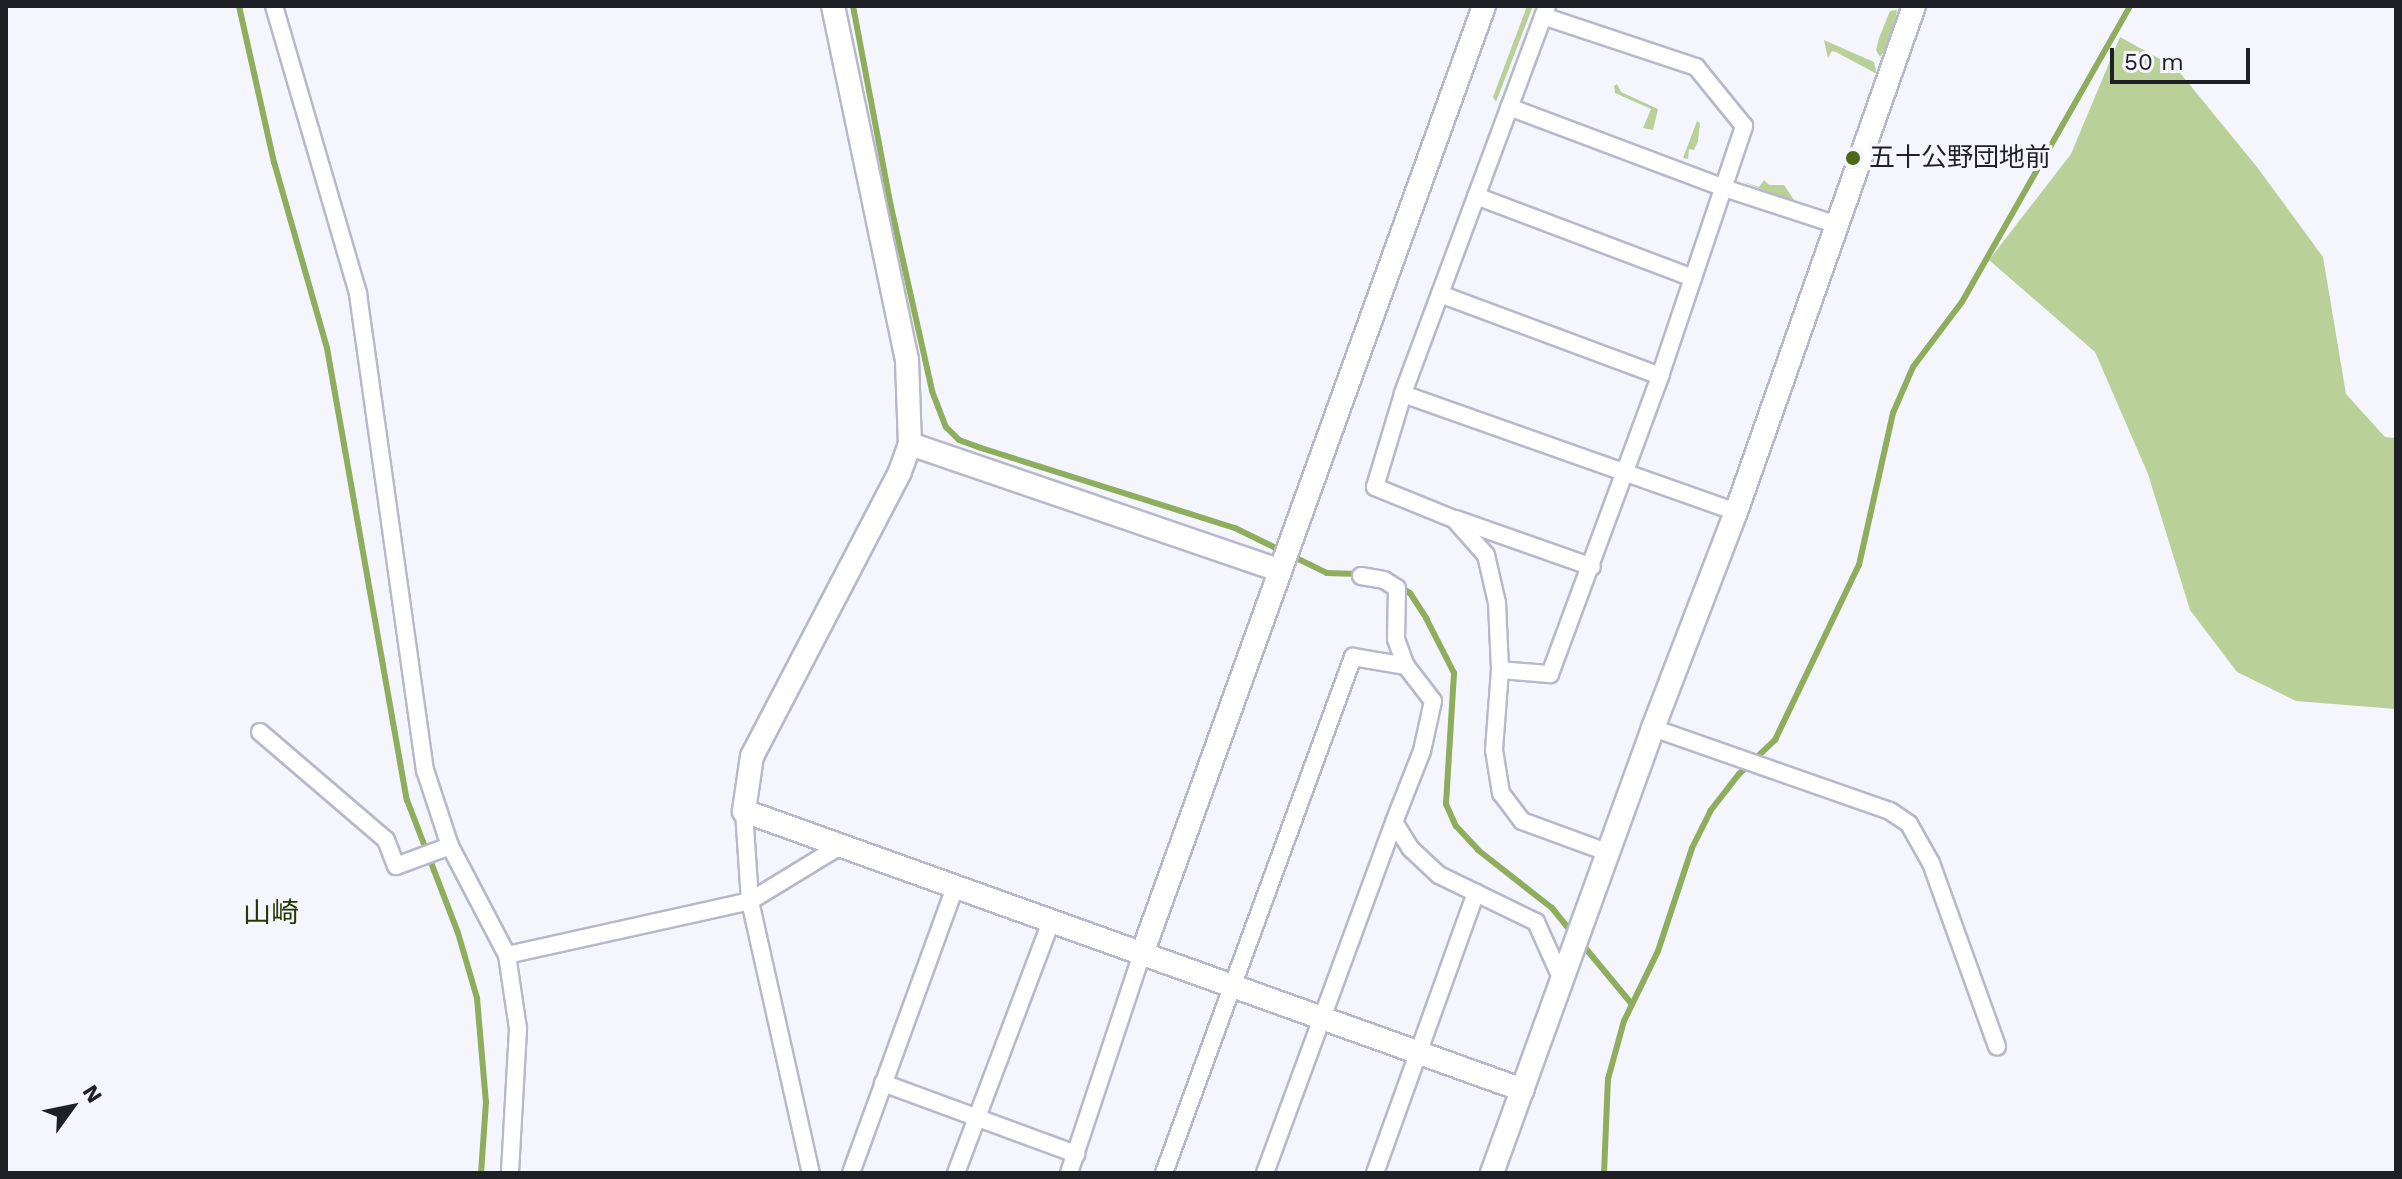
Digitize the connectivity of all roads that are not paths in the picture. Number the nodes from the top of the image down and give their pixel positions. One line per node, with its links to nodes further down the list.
1 (274, 6): 27 (street)
2 (833, 6): 14 (street)
3 (1484, 6): 19 (street)
4 (1914, 6): 9 (street)
5 (1545, 11): 6 (street); 7 (street)
6 (1509, 107): 7 (street); 8 (street)
7 (1724, 188): 9 (street); 10 (street)
8 (1476, 196): 10 (street); 11 (street)
9 (1837, 225): 16 (street)
10 (1693, 278): 12 (street)
11 (1440, 294): 12 (street); 13 (street)
12 (1660, 376): 15 (street)
13 (1403, 394): 15 (street); 17 (street)
14 (910, 444): 19 (street); 25 (street)
15 (1625, 471): 16 (street); 18 (street)
16 (1736, 512): 23 (street)
17 (1454, 519): 18 (street); 22 (street)
18 (1592, 567): 22 (street)
19 (1280, 571): 34 (street)
20 (1361, 576): 21 (street)
21 (1406, 666): 26 (street); 37 (street)
22 (1500, 670): 29 (street)
23 (1653, 728): 29 (street); 39 (street)
24 (260, 732): 27 (street)
25 (744, 811): 28 (street); 32 (street)
26 (1394, 822): 31 (street); 38 (street)
27 (450, 846): 35 (street)
28 (840, 846): 30 (street); 32 (street)
29 (1609, 853): 36 (street)
30 (955, 887): 33 (street); 41 (street)
31 (1476, 893): 36 (street); 40 (street)
32 (750, 901): 35 (street); 46 (street)
33 (1051, 921): 34 (street); 43 (street)
34 (1142, 954): 37 (street); 44 (street)
35 (507, 955): 45 (street)
36 (1563, 982): 42 (street)
37 (1231, 986): 38 (street); 50 (street)
38 (1321, 1018): 40 (street); 51 (street)
39 (1997, 1046)
40 (1417, 1052): 42 (street); 52 (street)
41 (883, 1083): 43 (street); 47 (street)
42 (1523, 1090): 53 (street)
43 (977, 1118): 44 (street); 48 (street)
44 (1076, 1154): 49 (street)
45 (510, 1173)
46 (811, 1173)
47 (851, 1173)
48 (956, 1173)
49 (1069, 1173)
50 (1164, 1173)
51 (1265, 1173)
52 (1375, 1173)
53 (1492, 1173)

